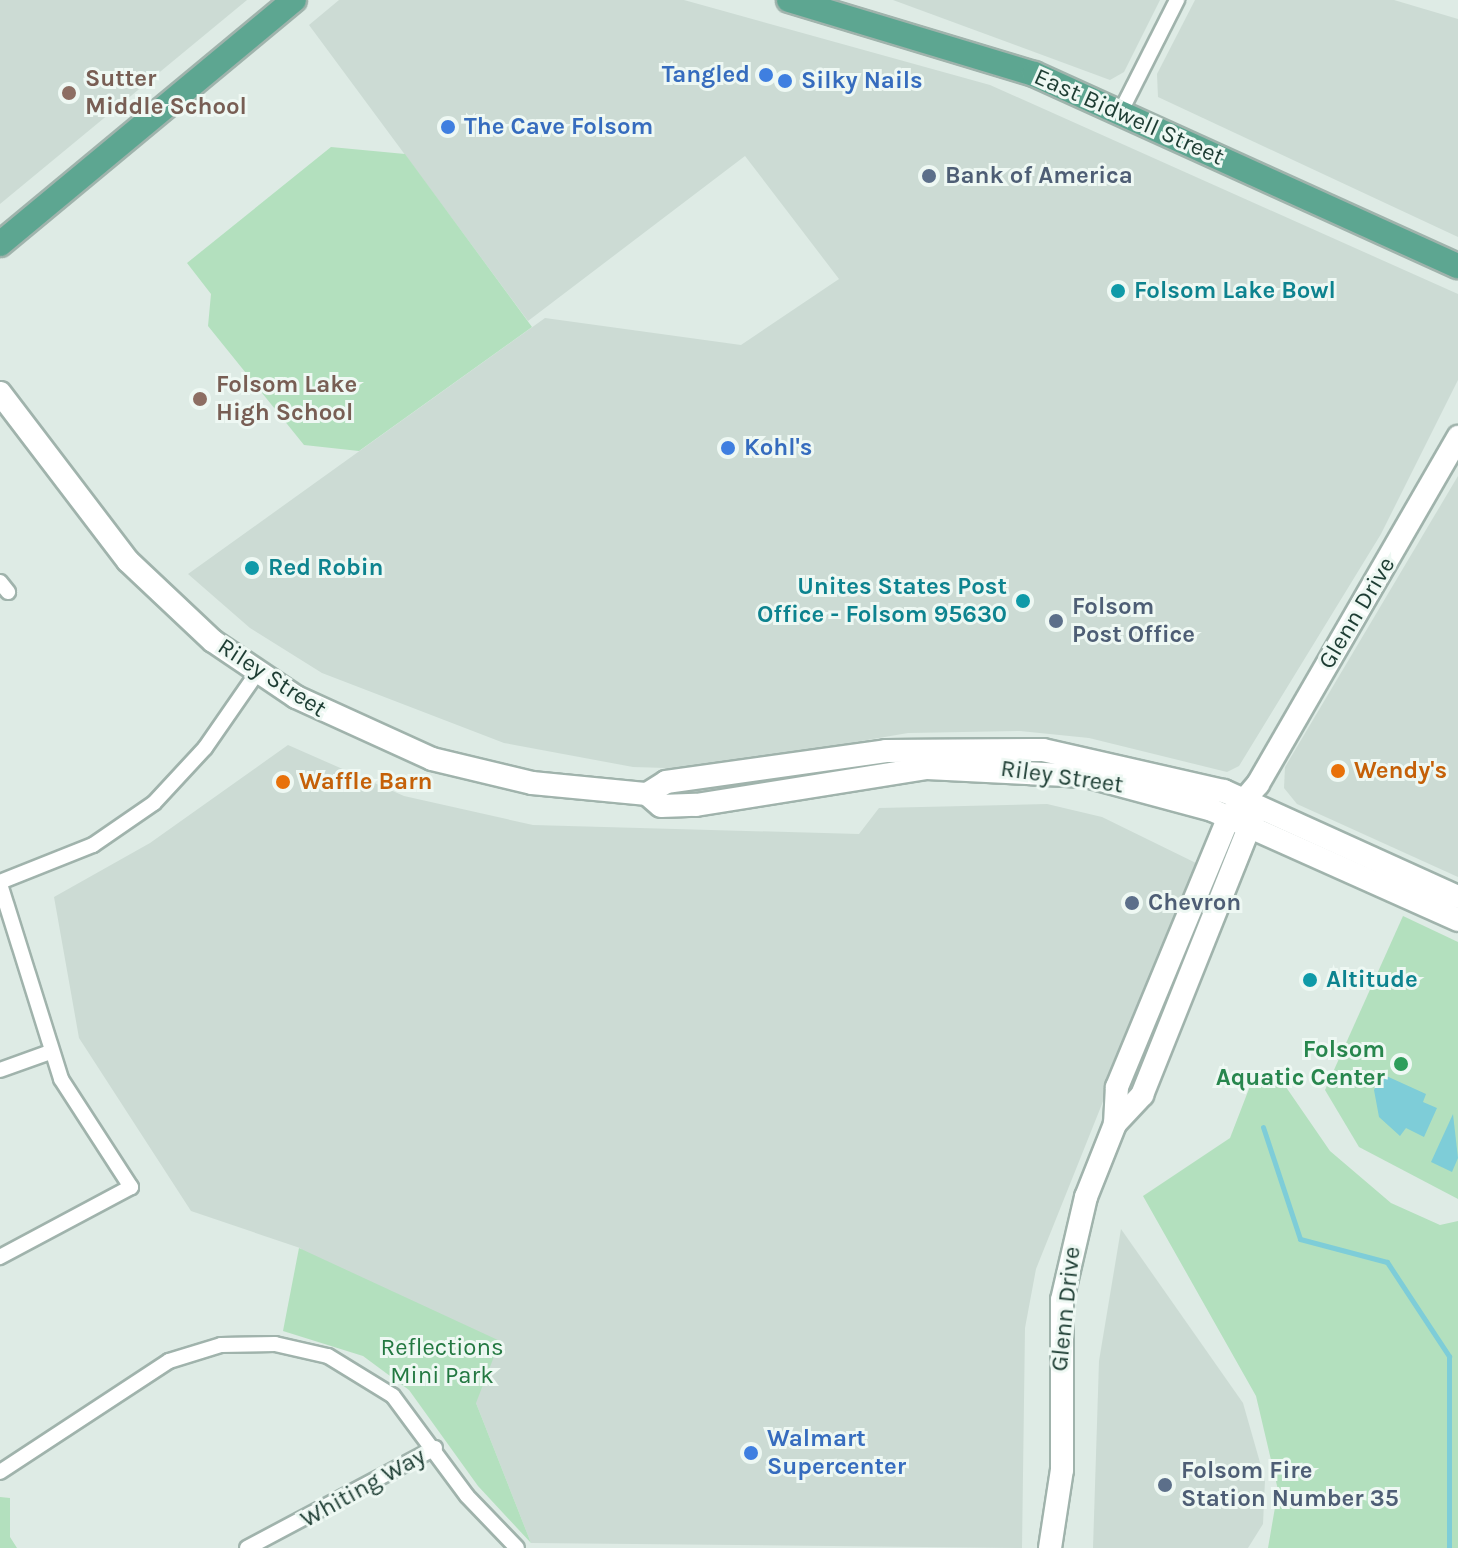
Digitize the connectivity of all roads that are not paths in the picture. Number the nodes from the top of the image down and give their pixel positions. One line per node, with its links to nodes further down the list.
1 (294, 0): 6 (main road)
2 (789, 0): 4 (main road, East Bidwell Street)
3 (1177, 0): 5 (street)
4 (845, 8): 5 (main road, East Bidwell Street)
5 (1120, 113): 7 (main road, East Bidwell Street)
6 (1, 240)
7 (1458, 266)
8 (0, 393): 10 (main road, Riley Street)
9 (1458, 437): 14 (main road, Glenn Drive)
10 (257, 673): 12 (main road, Riley Street); 15 (street)
11 (817, 763): 12 (main road, Riley Street); 13 (main road); 14 (main road, Riley Street)
12 (647, 794): 13 (main road, Riley Street)
13 (696, 805): 14 (main road, Riley Street)
14 (1245, 809): 16 (main road, Riley Street); 17 (main road, Riley Street); 18 (main road, Glenn Drive); 21 (main road, Glenn Drive)
15 (0, 883): 19 (street)
16 (1458, 897)
17 (1458, 920)
18 (1151, 1009): 21 (main road); 22 (main road, Glenn Drive)
19 (50, 1052): 20 (street); 23 (street)
20 (0, 1070)
21 (1142, 1095): 22 (main road, Glenn Drive)
22 (1115, 1124): 28 (main road, Glenn Drive)
23 (0, 1257)
24 (435, 1448): 25 (street); 26 (street, Whiting Way); 27 (street)
25 (0, 1472)
26 (247, 1548)
27 (517, 1548)
28 (1050, 1548)

